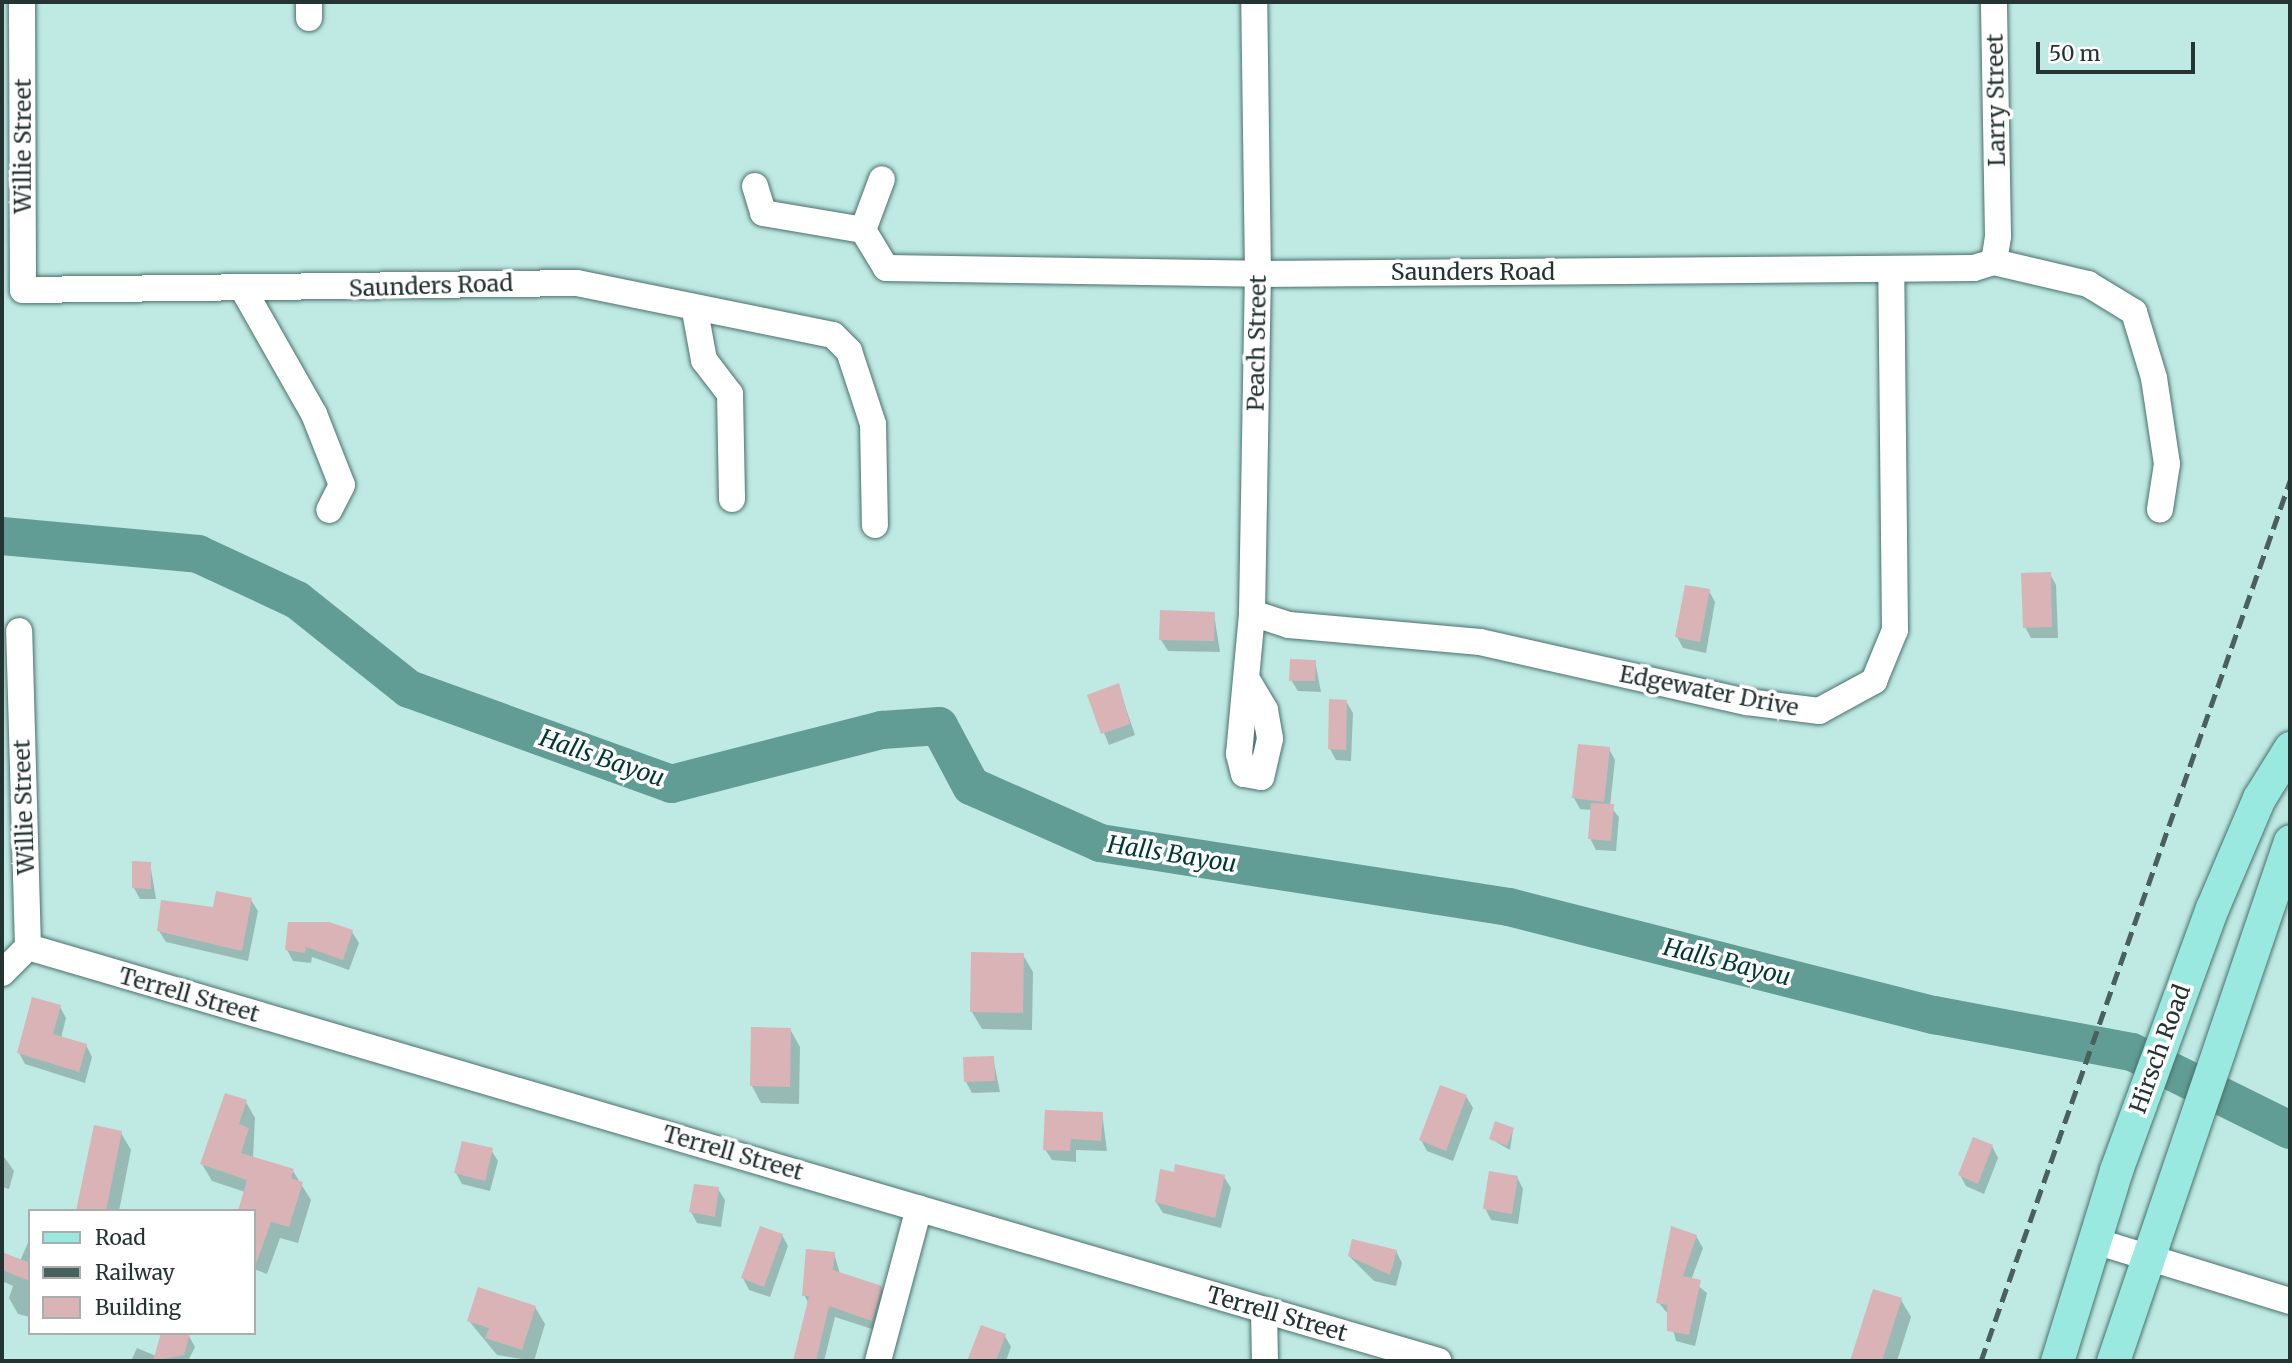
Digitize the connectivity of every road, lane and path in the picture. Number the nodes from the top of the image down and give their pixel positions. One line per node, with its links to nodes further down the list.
1 (22, 2): 11 (street, Willie Street)
2 (1254, 2): 9 (street, Peach Street)
3 (1994, 2): 7 (street, Larry Street)
4 (882, 179): 6 (street)
5 (755, 186): 6 (street)
6 (863, 230): 9 (street, Saunders Road)
7 (1994, 262): 8 (street, Saunders Road); 14 (street)
8 (1891, 269): 9 (street, Saunders Road); 17 (street, Edgewater Drive)
9 (1258, 274): 17 (street, Peach Street)
10 (243, 289): 11 (street, Saunders Road); 12 (street, Saunders Road); 15 (street)
11 (23, 290)
12 (695, 311): 13 (street); 16 (street, Saunders Road)
13 (732, 499)
14 (2160, 509)
15 (330, 510)
16 (875, 525)
17 (1252, 613): 19 (street, Peach Street)
18 (19, 631): 22 (street, Willie Street)
19 (1249, 683)
20 (2290, 748): 25 (main road, Hirsch Road)
21 (2290, 841): 26 (main road)
22 (28, 947): 23 (street); 24 (street, Terrell Street)
23 (2, 973)
24 (919, 1208): 28 (street, Terrell Street); 29 (street)
25 (2095, 1241): 26 (street); 32 (main road, Hirsch Road)
26 (2149, 1258): 27 (street); 33 (main road)
27 (2290, 1301)
28 (1265, 1310): 30 (street); 31 (street, Terrell Street)
29 (878, 1361)
30 (1265, 1361)
31 (1438, 1361)
32 (2057, 1361)
33 (2113, 1361)

